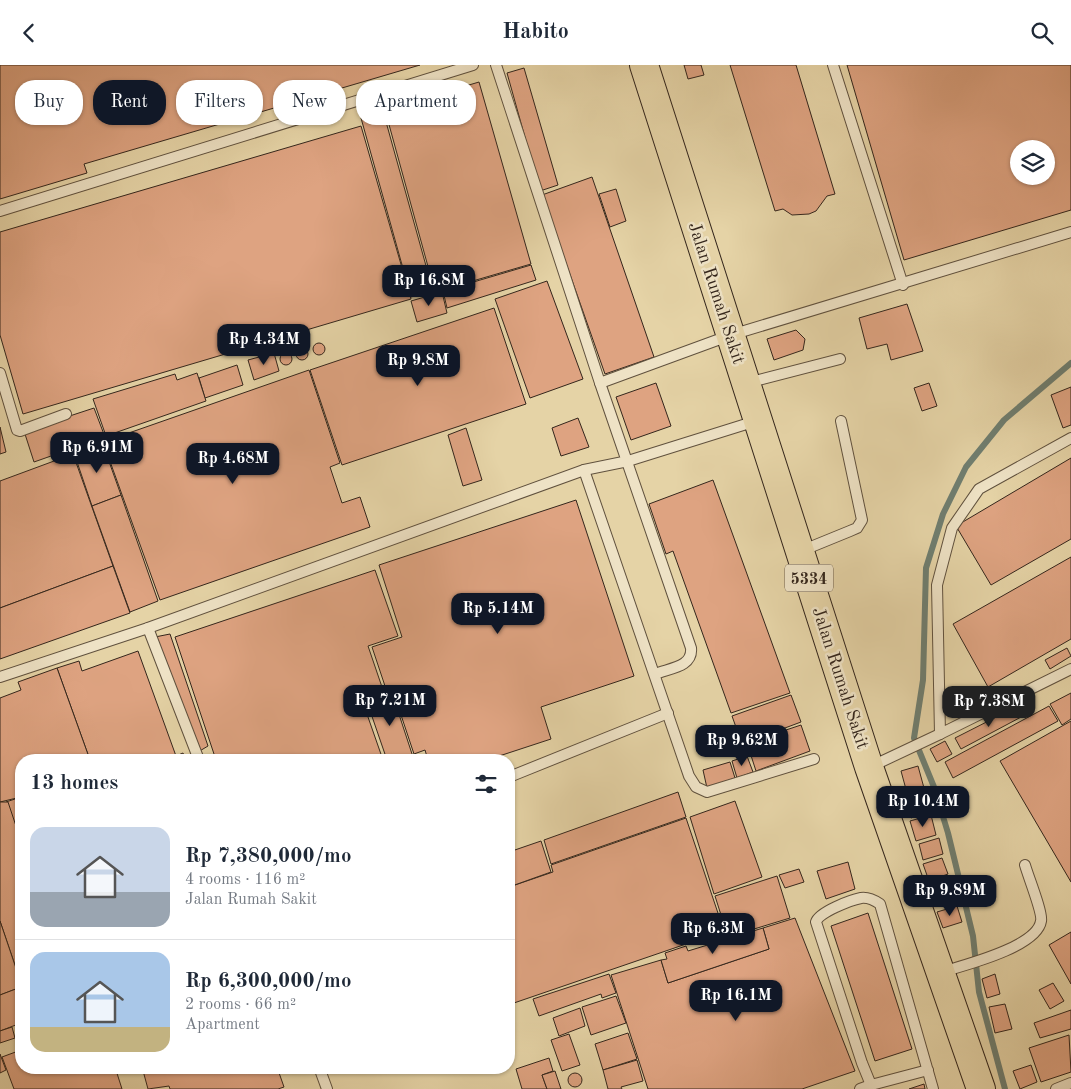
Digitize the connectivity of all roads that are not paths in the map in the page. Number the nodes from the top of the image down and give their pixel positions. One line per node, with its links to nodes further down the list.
1 (473, 65): 5 (lane)
2 (496, 65): 11 (lane)
3 (644, 65): 8 (main road, Jalan Rumah Sakit / 5334)
4 (833, 65): 7 (lane)
5 (0, 211)
6 (1071, 232): 7 (lane)
7 (903, 285): 8 (lane)
8 (731, 335): 11 (lane); 12 (main road, Jalan Rumah Sakit / 5334)
9 (840, 359): 12 (lane)
10 (0, 373): 13 (lane)
11 (600, 383): 17 (lane)
12 (746, 383): 14 (main road, Jalan Rumah Sakit / 5334)
13 (66, 414)
14 (758, 420): 17 (lane); 19 (main road, Jalan Rumah Sakit / 5334)
15 (841, 421): 19 (lane)
16 (1071, 438): 25 (lane)
17 (628, 461): 18 (lane); 22 (lane)
18 (584, 471): 20 (lane); 22 (lane)
19 (800, 551): 28 (main road, Jalan Rumah Sakit / 5334)
20 (148, 628): 23 (lane); 26 (lane)
21 (1071, 669): 25 (lane)
22 (655, 674): 24 (lane)
23 (0, 677)
24 (668, 713): 27 (lane); 29 (lane)
25 (940, 734): 28 (lane)
26 (197, 754)
27 (814, 759)
28 (869, 767): 31 (main road, Jalan Rumah Sakit / 5334)
29 (515, 775)
30 (1025, 865): 31 (lane)
31 (953, 969): 39 (main road, Jalan Rumah Sakit / 5334)
32 (928, 1070): 35 (lane); 35 (lane); 38 (lane)
33 (322, 1074): 36 (lane)
34 (1071, 1083): 40 (lane)
35 (871, 1085): 37 (lane)
36 (327, 1089)
37 (860, 1089)
38 (934, 1089)
39 (981, 1089)
40 (1056, 1089)

